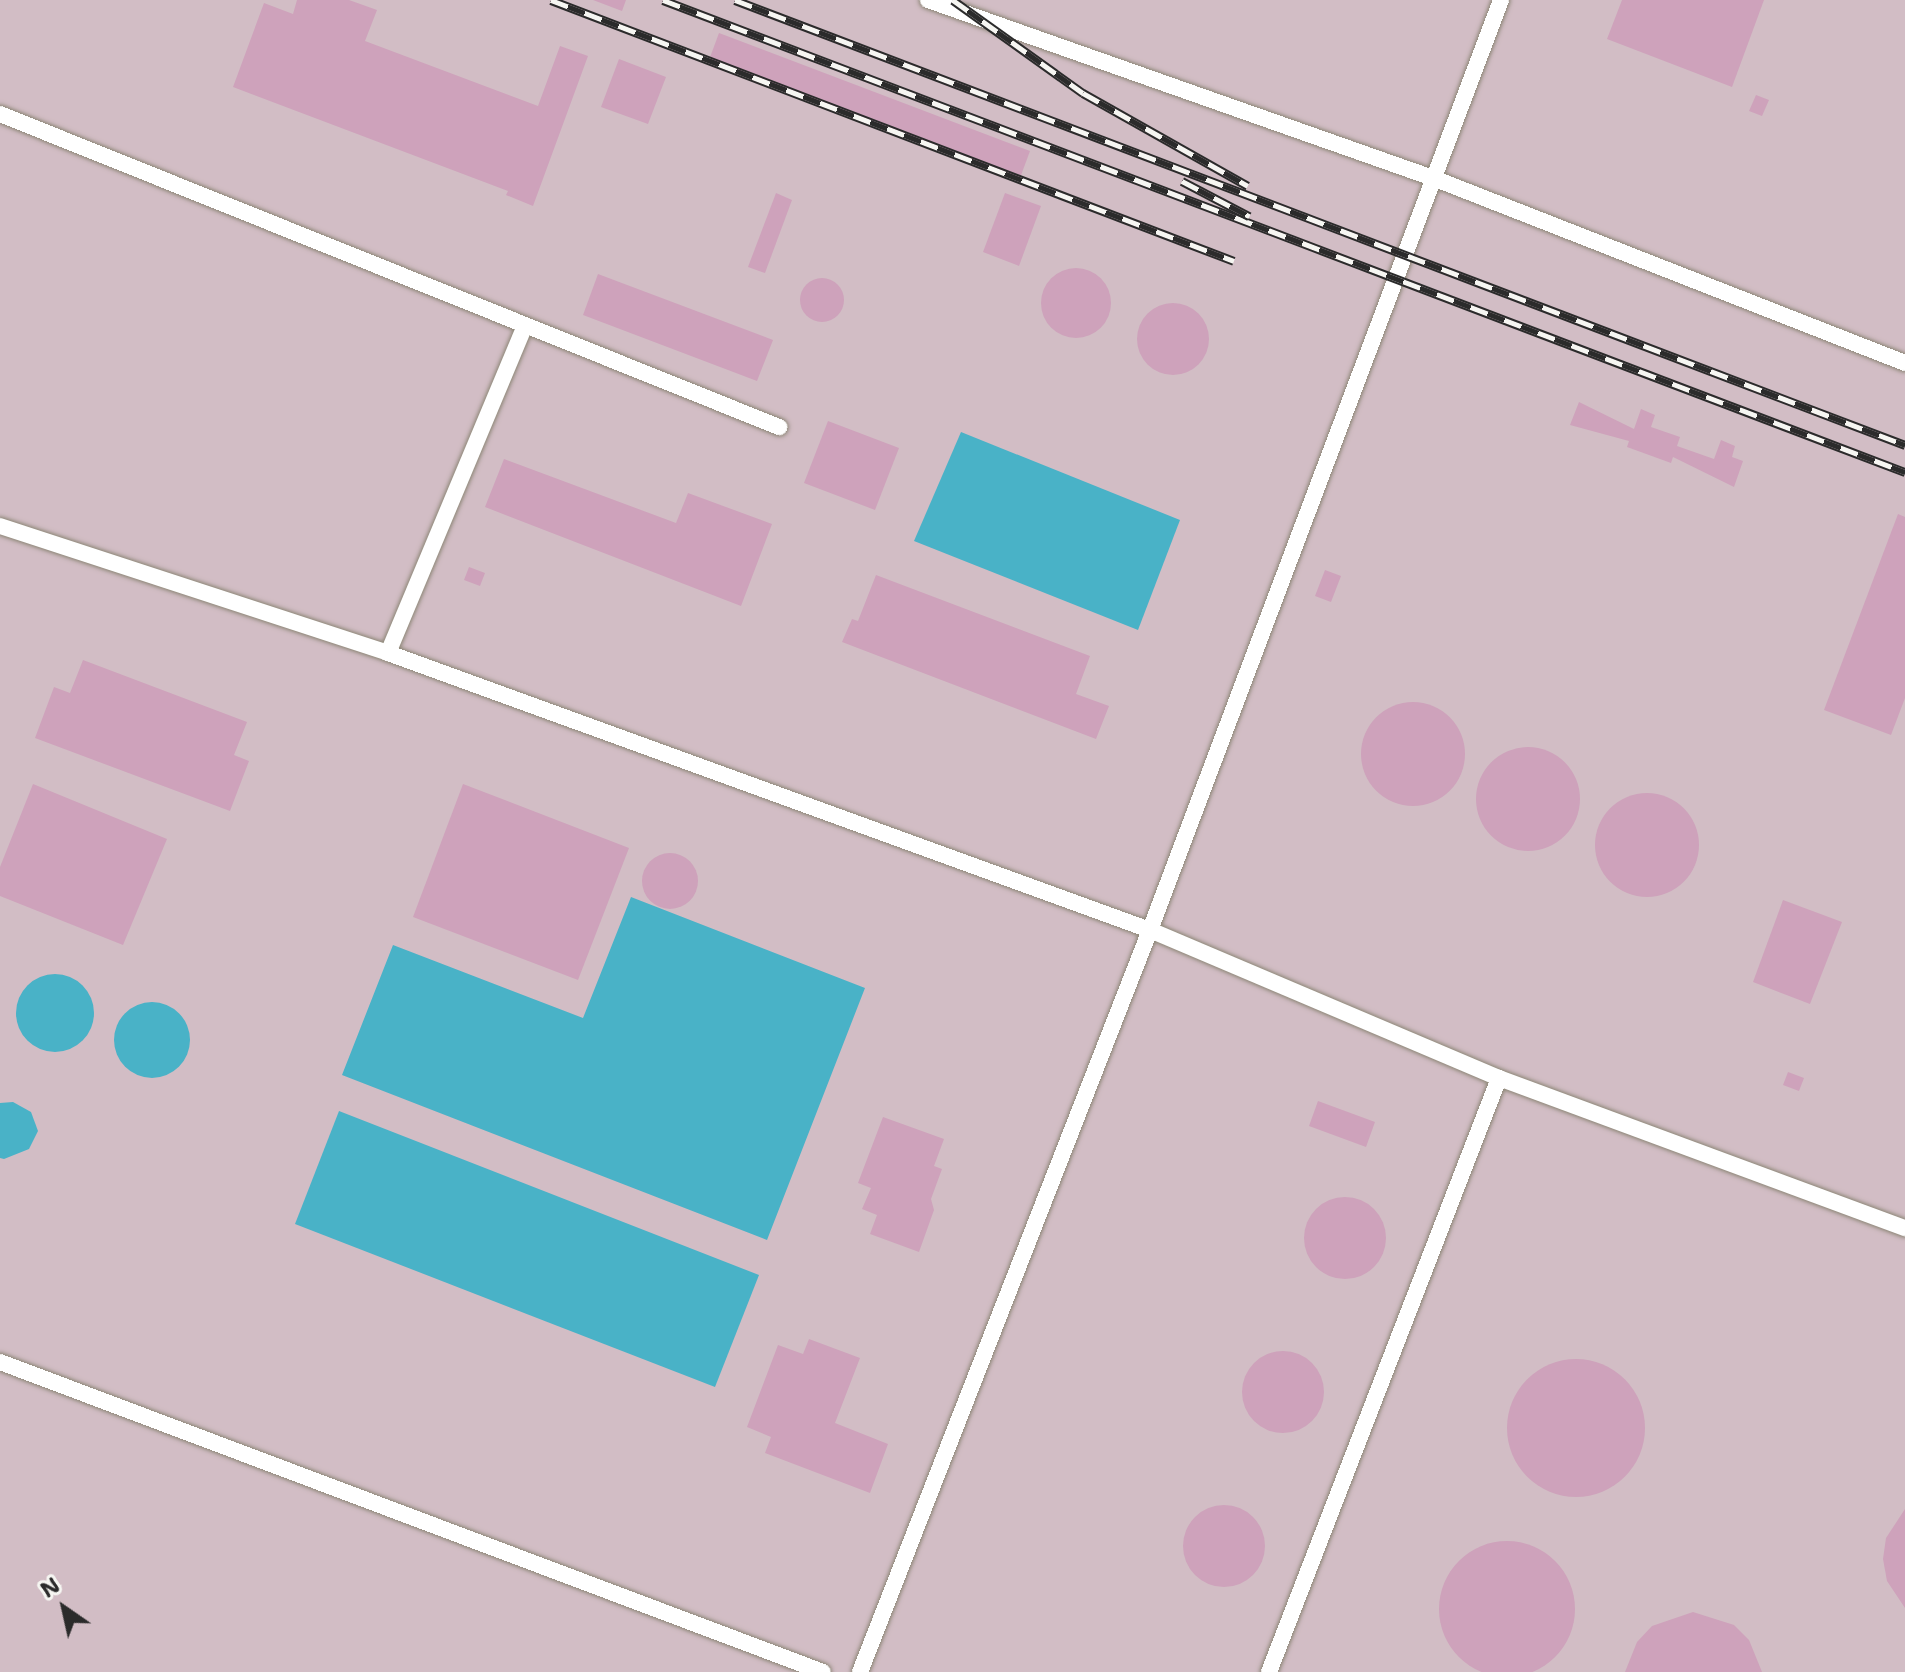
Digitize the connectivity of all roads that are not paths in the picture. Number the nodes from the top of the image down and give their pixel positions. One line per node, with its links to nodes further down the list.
1 (928, 0): 4 (lane)
2 (1501, 0): 4 (lane)
3 (0, 114): 5 (lane)
4 (1433, 178): 6 (lane); 10 (lane)
5 (525, 325): 7 (lane); 9 (lane)
6 (1905, 363)
7 (779, 427)
8 (0, 526): 9 (lane)
9 (388, 653): 10 (lane)
10 (1150, 930): 11 (lane); 15 (lane)
11 (1499, 1078): 12 (lane); 16 (lane)
12 (1905, 1228)
13 (0, 1362): 14 (lane)
14 (823, 1672)
15 (860, 1672)
16 (1269, 1672)

